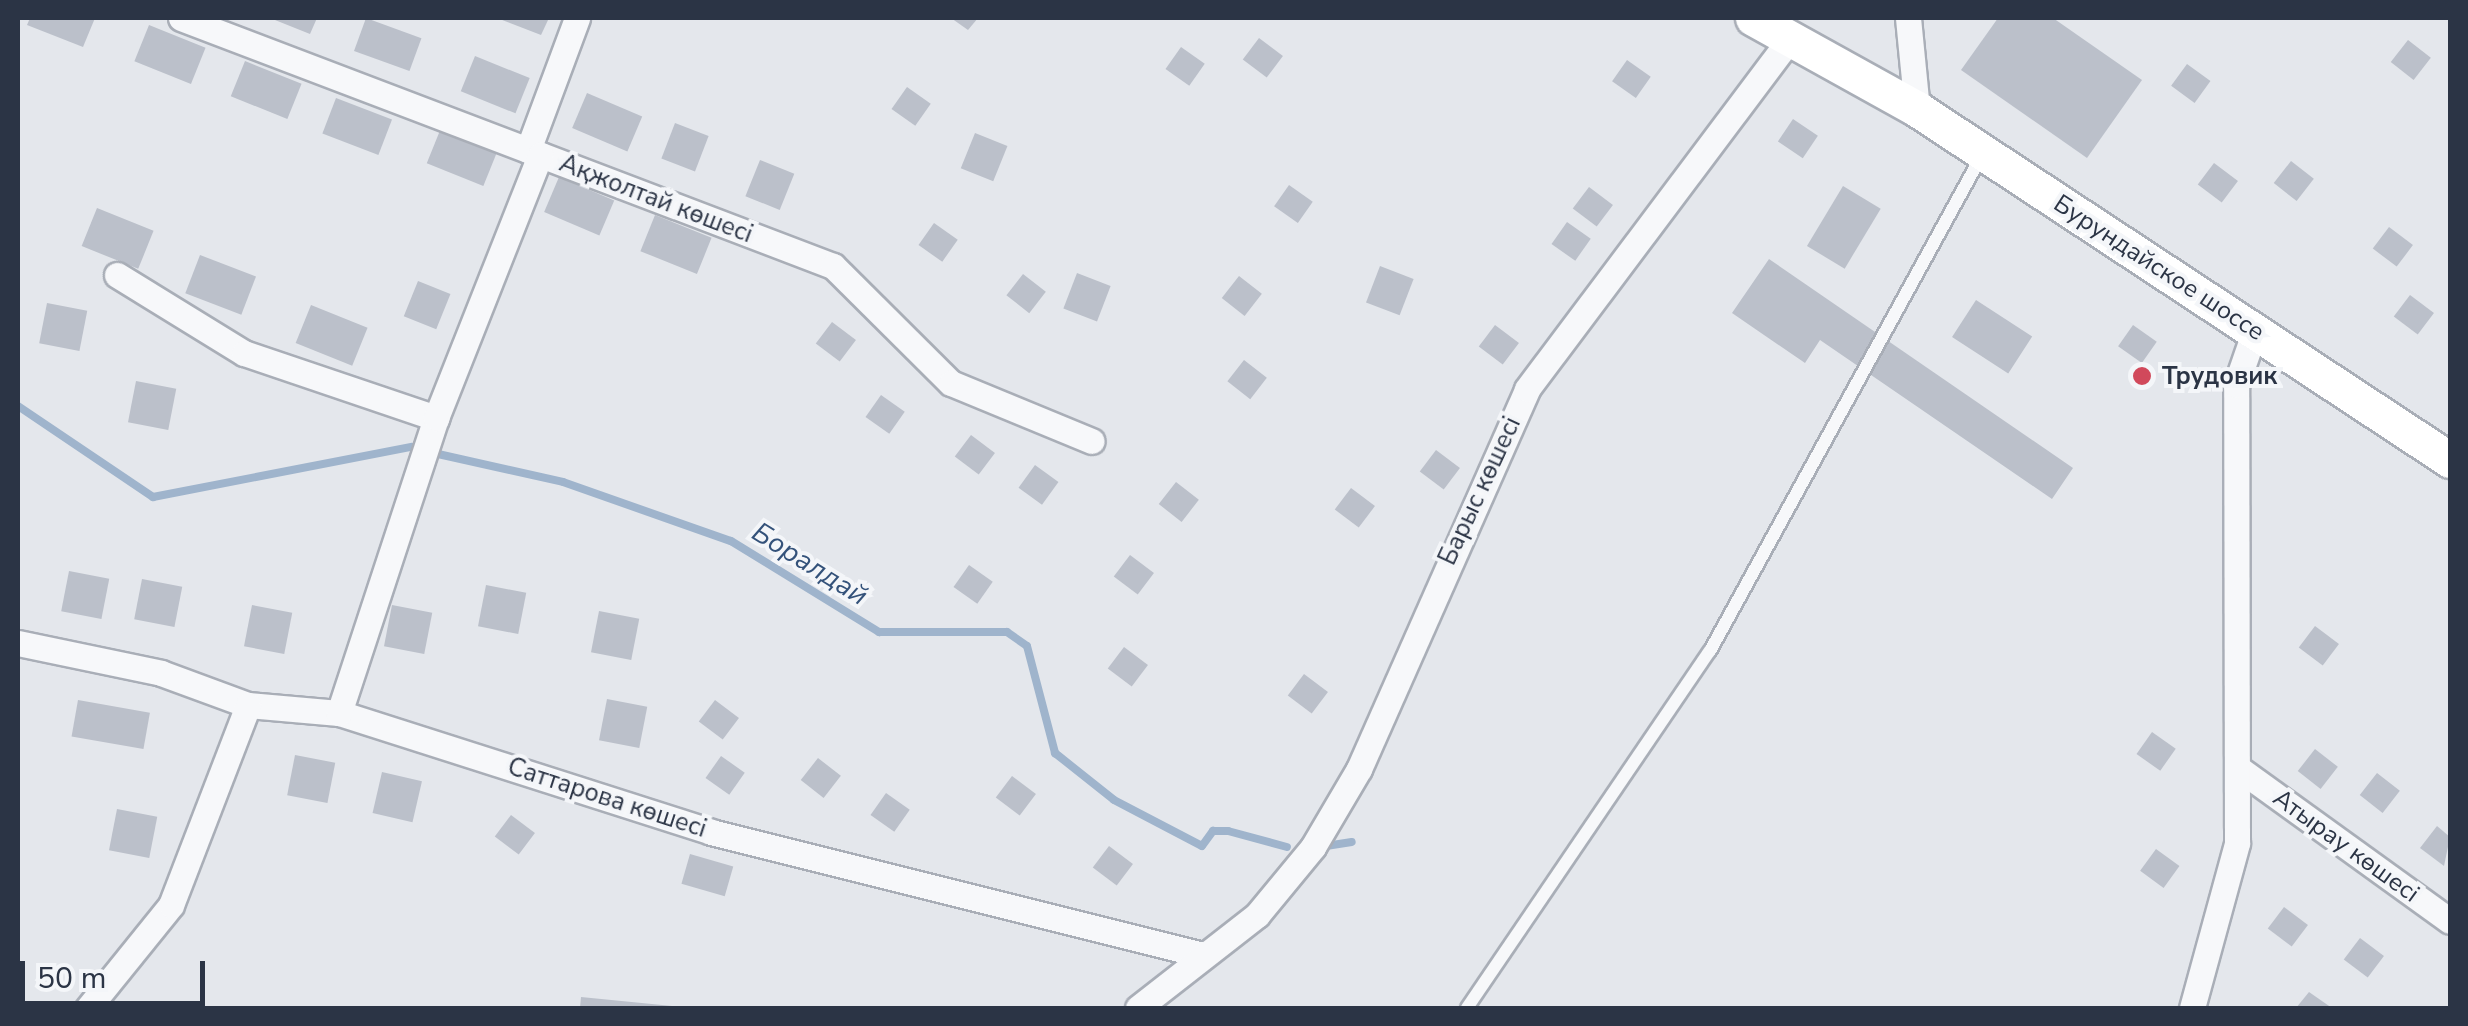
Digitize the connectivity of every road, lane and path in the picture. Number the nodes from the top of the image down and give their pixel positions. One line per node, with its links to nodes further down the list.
1 (180, 18): 7 (street, Ақжолтай көшесі)
2 (577, 18): 7 (street)
3 (1753, 18): 5 (main road, Бурундайское шоссе)
4 (1908, 18): 6 (street)
5 (1791, 38): 6 (main road, Бурундайское шоссе); 19 (street, Барыс көшесі)
6 (1917, 109): 8 (main road, Бурундайское шоссе)
7 (534, 152): 11 (street); 12 (street, Ақжолтай көшесі)
8 (1983, 152): 10 (main road, Бурундайское шоссе); 22 (lane)
9 (117, 275): 11 (street)
10 (2255, 330): 13 (main road, Бурундайское шоссе); 17 (street)
11 (436, 418): 16 (street)
12 (1092, 441)
13 (2450, 460)
14 (18, 643): 15 (street, Саттарова көшесі)
15 (248, 705): 16 (street, Саттарова көшесі); 20 (street)
16 (338, 713): 19 (street, Саттарова көшесі)
17 (2242, 771): 18 (street, Атырау көшесі); 23 (street)
18 (2450, 921)
19 (1199, 954): 21 (street, Барыс көшесі)
20 (88, 1008)
21 (1138, 1008)
22 (1467, 1008)
23 (2192, 1008)

